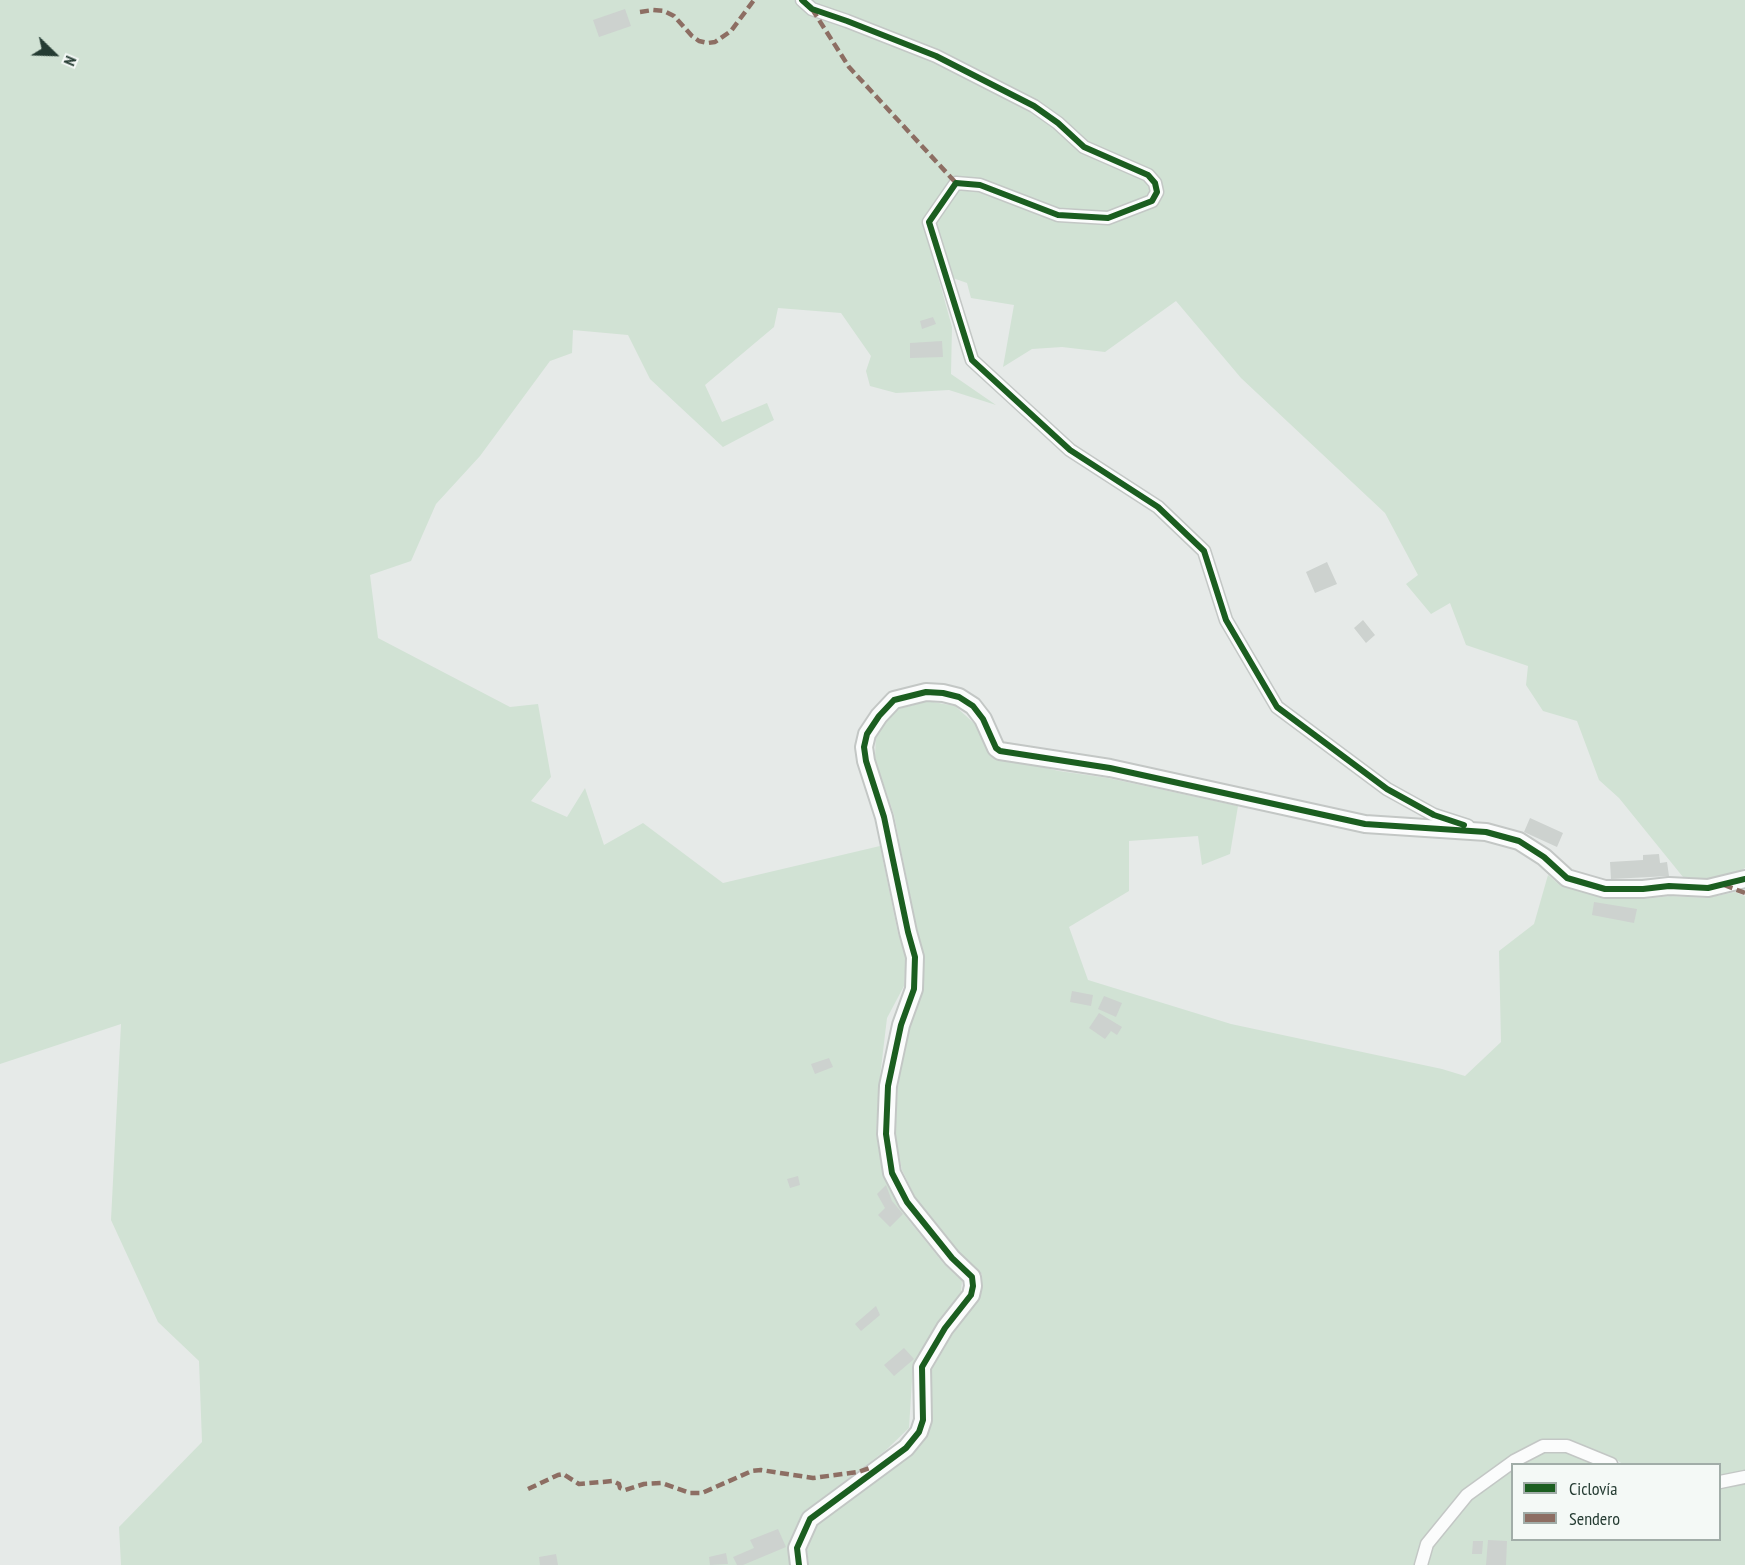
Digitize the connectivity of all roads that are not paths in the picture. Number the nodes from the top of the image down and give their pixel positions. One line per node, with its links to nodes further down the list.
1 (802, 0): 2 (street)
2 (1486, 832): 3 (street); 9 (street)
3 (1745, 879)
4 (1511, 1463): 6 (street)
5 (1511, 1463): 10 (street)
6 (1609, 1463)
7 (1745, 1477): 8 (street)
8 (1721, 1482)
9 (800, 1565)
10 (1421, 1565)

